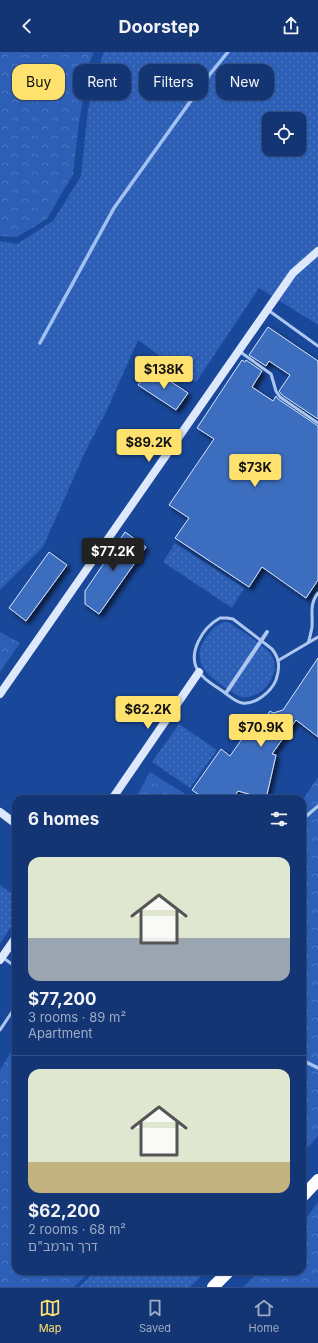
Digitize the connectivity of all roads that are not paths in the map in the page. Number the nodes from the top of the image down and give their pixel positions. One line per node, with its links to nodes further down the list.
1 (318, 251): 2 (street)
2 (268, 310): 3 (lane); 4 (street)
3 (318, 346)
4 (239, 351): 5 (lane); 14 (street)
5 (318, 423)
6 (318, 593): 10 (lane)
7 (267, 632): 9 (street)
8 (318, 637): 10 (lane)
9 (261, 641): 11 (lane); 12 (lane); 13 (street)
10 (308, 643): 11 (lane)
11 (278, 660): 13 (lane)
12 (199, 672): 13 (lane); 15 (street)
13 (226, 693)
14 (0, 694)
15 (115, 795)
16 (318, 806): 18 (lane)
17 (0, 812): 19 (street)
18 (306, 816)
19 (12, 821)
20 (12, 941): 21 (street)
21 (1, 957): 22 (lane)
22 (12, 964)
23 (12, 1012): 24 (lane)
24 (0, 1030)
25 (318, 1180): 26 (highway)
26 (306, 1193)
27 (225, 1275): 28 (highway)
28 (213, 1287)

